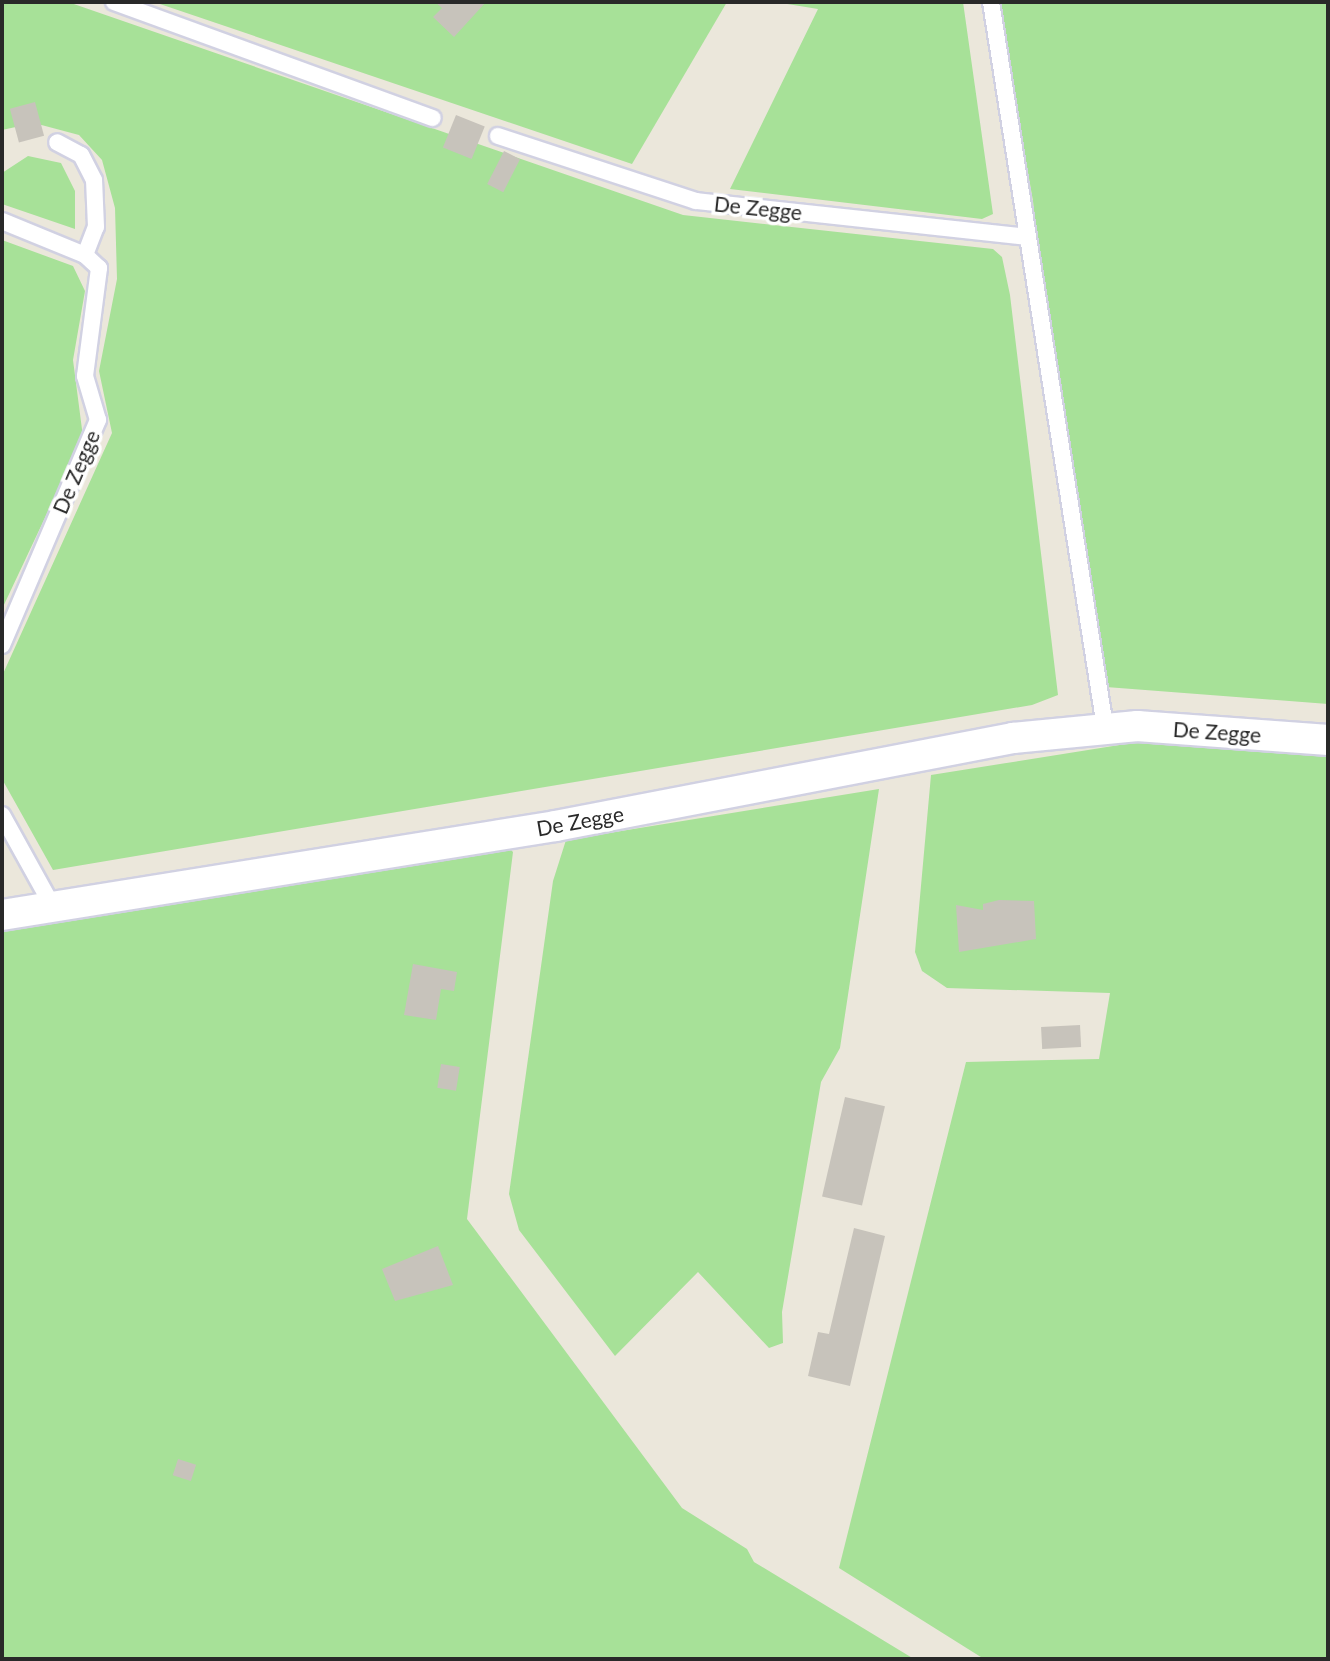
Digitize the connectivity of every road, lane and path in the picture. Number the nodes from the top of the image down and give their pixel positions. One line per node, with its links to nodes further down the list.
1 (114, 2): 3 (lane)
2 (991, 2): 7 (lane)
3 (433, 118)
4 (498, 136): 7 (lane, De Zegge)
5 (57, 142): 8 (lane)
6 (2, 221): 8 (lane)
7 (1027, 237): 10 (lane)
8 (85, 254): 9 (lane, De Zegge)
9 (2, 645)
10 (1105, 727): 11 (street, De Zegge); 13 (street, De Zegge)
11 (1328, 740)
12 (2, 815): 13 (lane)
13 (54, 907): 14 (street, De Zegge)
14 (2, 915)

